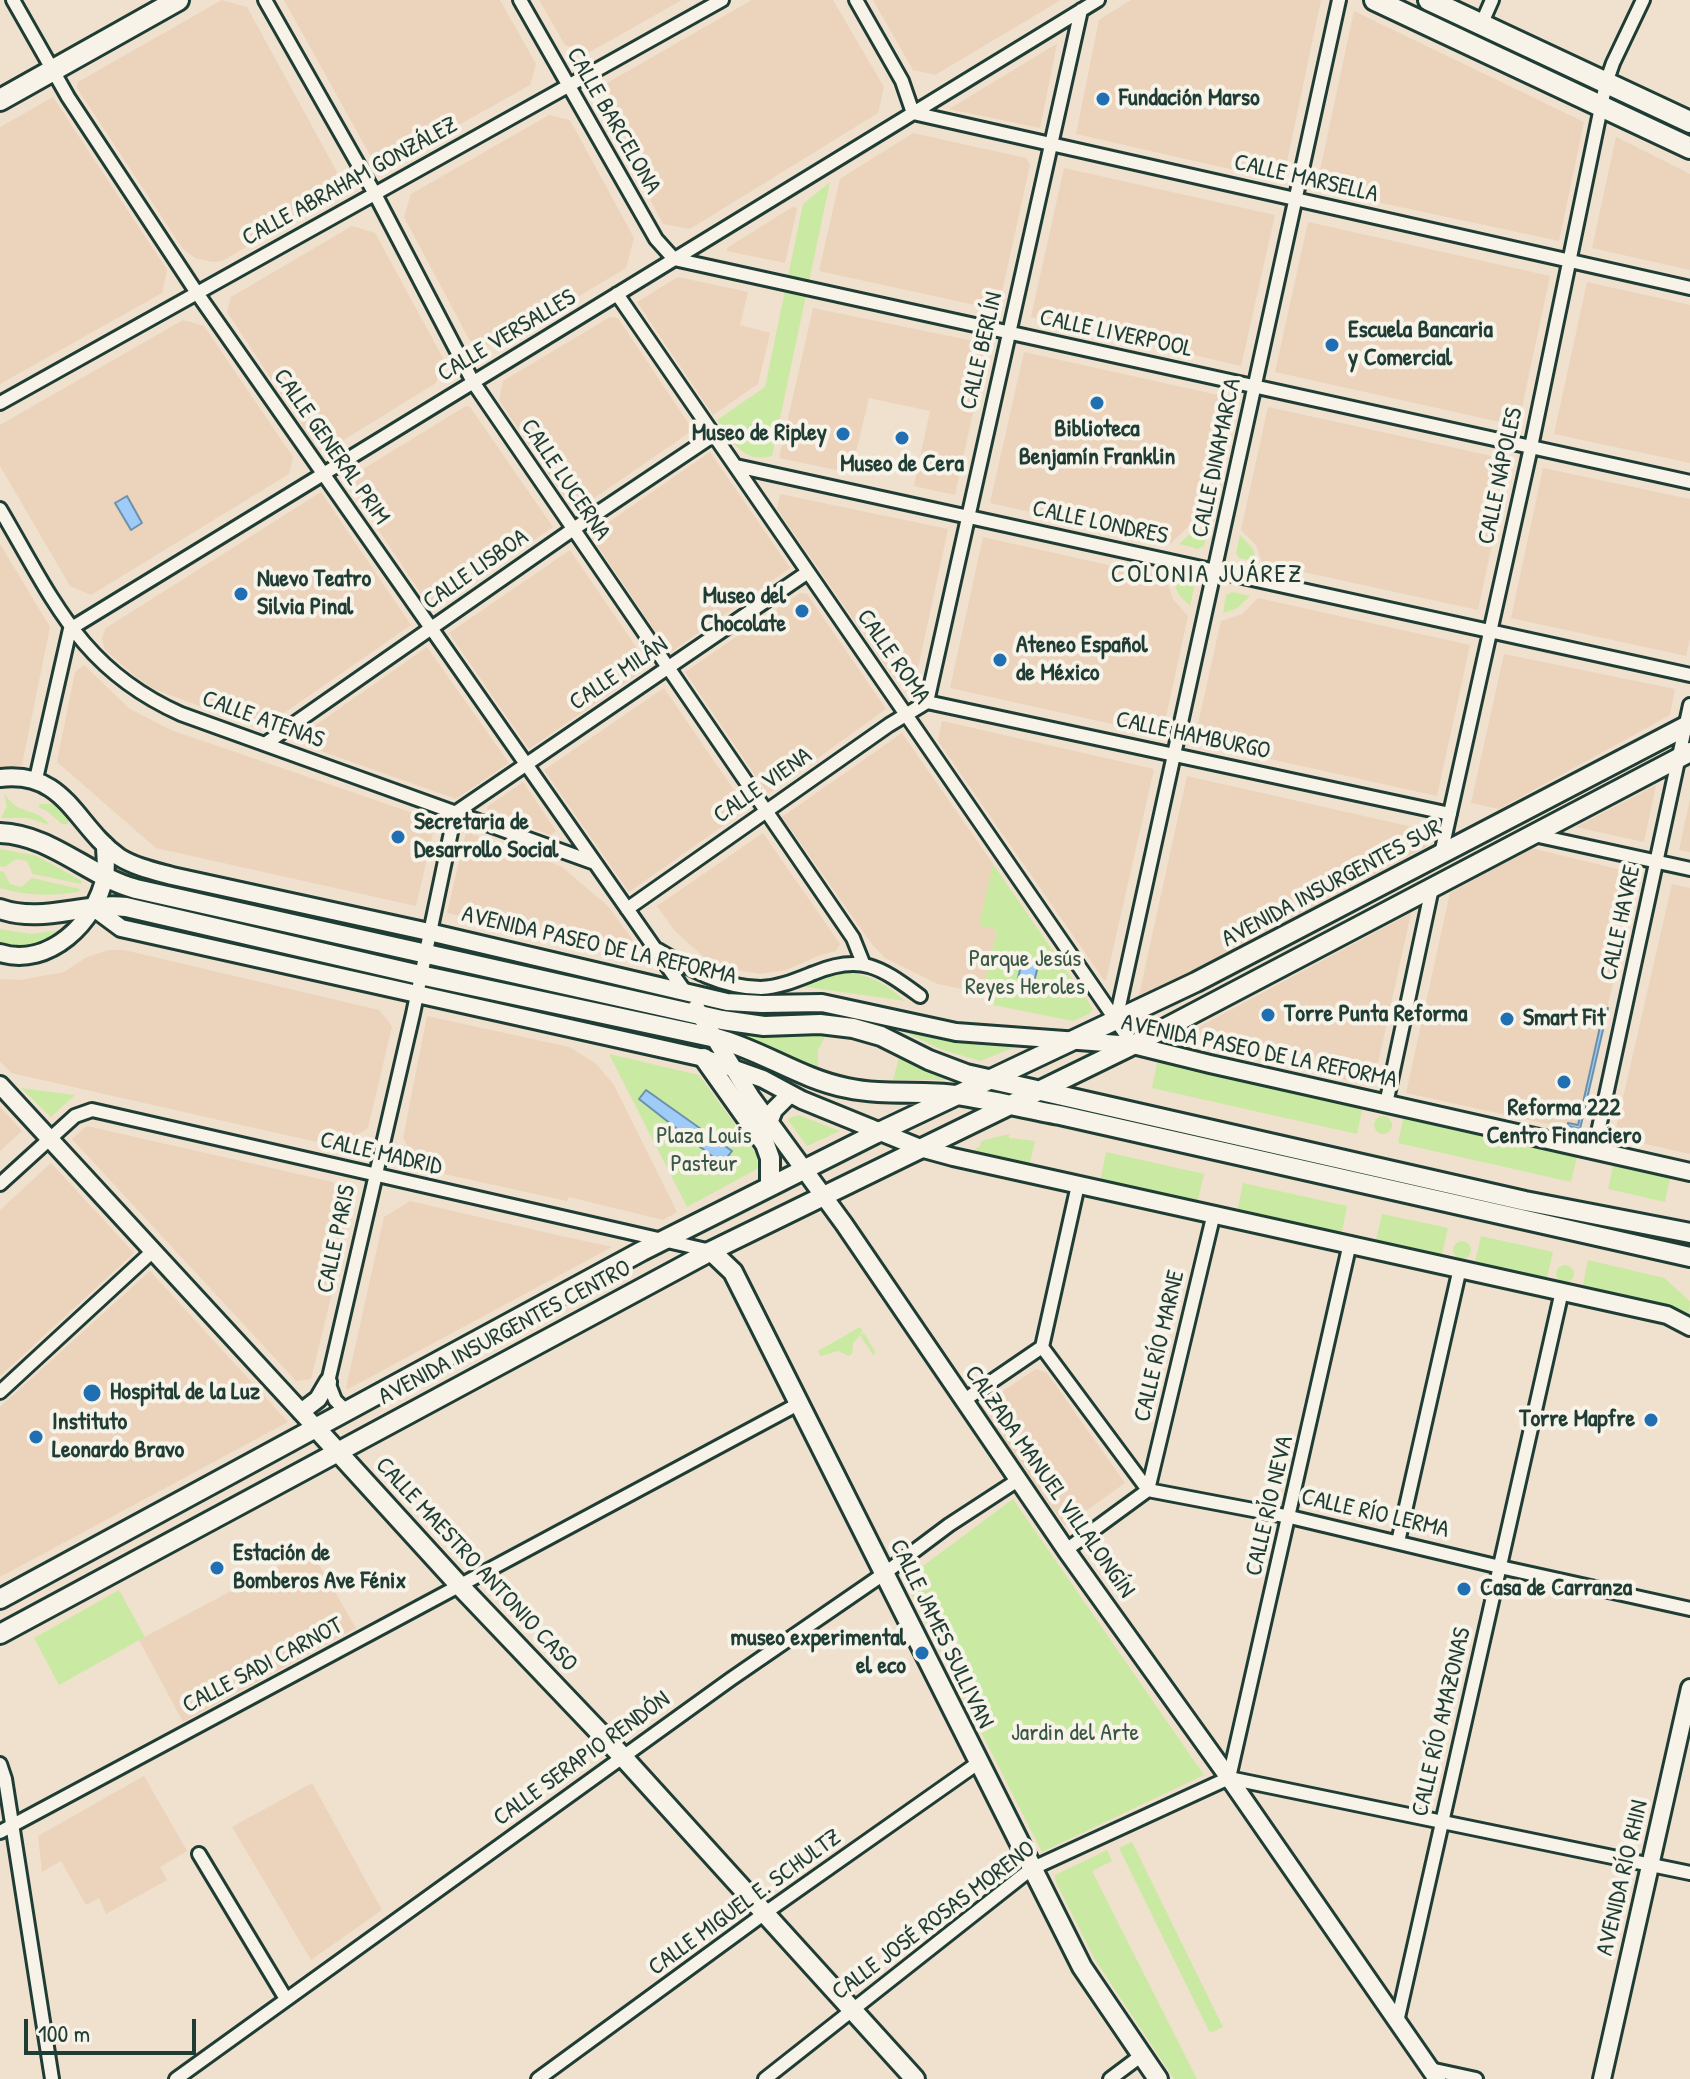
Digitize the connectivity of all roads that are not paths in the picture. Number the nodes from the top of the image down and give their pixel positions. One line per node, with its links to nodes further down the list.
1 (13, 0): 15 (street, CALLE GENERAL PRIM)
2 (178, 0): 15 (main road)
3 (265, 0): 28 (street, CALLE LUCERNA)
4 (520, 0): 17 (street, CALLE BARCELONA)
5 (722, 0): 17 (street, CALLE ABRAHAM GONZÁLEZ)
6 (856, 0): 21 (street)
7 (1098, 0): 13 (street, CALLE VERSALLES)
8 (1339, 0): 29 (street, CALLE DINAMARCA)
9 (1375, 0): 20 (main road)
10 (1429, 0): 14 (main road)
11 (1492, 0): 14 (street)
12 (1643, 0): 16 (street, CALLE NÁPOLES)
13 (1081, 10): 21 (street, CALLE VERSALLES); 25 (street, CALLE BERLÍN)
14 (1481, 25): 16 (main road)
15 (52, 71): 18 (main road); 33 (street, CALLE GENERAL PRIM)
16 (1606, 83): 19 (main road); 20 (street, CALLE NÁPOLES)
17 (568, 86): 28 (street, CALLE ABRAHAM GONZÁLEZ); 30 (street, CALLE BARCELONA)
18 (0, 100)
19 (1650, 104): 22 (main road); 23 (main road)
20 (1603, 108): 24 (main road); 31 (street, CALLE NÁPOLES)
21 (913, 113): 25 (street, CALLE MARSELLA); 30 (street, CALLE VERSALLES)
22 (1690, 116)
23 (1690, 122)
24 (1642, 127): 26 (main road); 27 (main road)
25 (1051, 145): 29 (street, CALLE MARSELLA); 35 (street, CALLE BERLÍN)
26 (1690, 148)
27 (1690, 156)
28 (375, 194): 33 (street, CALLE ABRAHAM GONZÁLEZ); 36 (street, CALLE LUCERNA)
29 (1296, 200): 31 (street, CALLE MARSELLA); 37 (street, CALLE DINAMARCA)
30 (674, 259): 34 (street, CALLE VERSALLES); 35 (street, CALLE LIVERPOOL)
31 (1570, 261): 32 (street, CALLE MARSELLA); 40 (street, CALLE NÁPOLES)
32 (1690, 288)
33 (197, 293): 38 (street, CALLE ABRAHAM GONZÁLEZ); 42 (street, CALLE GENERAL PRIM)
34 (617, 294): 36 (street, CALLE VERSALLES); 39 (street, CALLE ROMA)
35 (1009, 333): 37 (street, CALLE LIVERPOOL); 45 (street, CALLE BERLÍN)
36 (473, 382): 42 (street, CALLE VERSALLES); 46 (street, CALLE LUCERNA)
37 (1255, 387): 40 (street, CALLE LIVERPOOL); 47 (street, CALLE DINAMARCA)
38 (0, 403)
39 (714, 435): 41 (street, CALLE ROMA); 46 (street, CALLE LISBOA)
40 (1531, 447): 43 (street, CALLE LIVERPOOL); 51 (street, CALLE NÁPOLES)
41 (736, 466): 45 (street, CALLE LONDRES); 48 (street, CALLE ROMA)
42 (323, 474): 49 (street, CALLE GENERAL PRIM); 50 (street, CALLE VERSALLES)
43 (1690, 482)
44 (0, 509): 50 (street, CALLE ATENAS)
45 (968, 517): 47 (street, CALLE LONDRES); 54 (street, CALLE BERLÍN)
46 (572, 530): 49 (street, CALLE LISBOA); 52 (street, CALLE LUCERNA)
47 (1215, 571): 51 (street, CALLE LONDRES); 59 (street, CALLE DINAMARCA)
48 (808, 572): 52 (street, CALLE MILÁN); 56 (street, CALLE ROMA)
49 (430, 628): 58 (street, CALLE LISBOA); 61 (street, CALLE GENERAL PRIM)
50 (70, 629): 58 (street, CALLE ATENAS); 63 (street)
51 (1489, 631): 53 (street, CALLE LONDRES); 66 (street, CALLE NÁPOLES)
52 (668, 667): 61 (street, CALLE MILÁN); 64 (street, CALLE LUCERNA)
53 (1690, 675)
54 (927, 702): 56 (street, CALLE VIENA); 59 (street, CALLE HAMBURGO)
55 (1690, 705): 57 (street, CALLE HAVRE)
56 (906, 713): 64 (street, CALLE VIENA); 88 (street, CALLE ROMA)
57 (1688, 725): 60 (street, CALLE HAVRE); 70 (main road, AVENIDA INSURGENTES SUR)
58 (265, 744): 65 (street, CALLE ATENAS)
59 (1175, 755): 66 (street, CALLE HAMBURGO); 88 (street, CALLE DINAMARCA)
60 (1684, 756): 68 (main road, AVENIDA INSURGENTES SUR); 71 (street, CALLE HAVRE)
61 (526, 764): 65 (street, CALLE MILÁN); 72 (street, CALLE GENERAL PRIM)
62 (0, 778): 63 (street)
63 (36, 779): 69 (street, AVENIDA PASEO DE LA REFORMA)
64 (766, 811): 78 (street, CALLE VIENA); 83 (street, CALLE LUCERNA)
65 (455, 813): 72 (street, CALLE ATENAS); 79 (street, CALLE PARIS)
66 (1450, 814): 70 (street, CALLE NÁPOLES)
67 (0, 833): 74 (main road, AVENIDA PASEO DE LA REFORMA)
68 (1534, 835): 71 (street); 75 (main road, AVENIDA INSURGENTES SUR)
69 (105, 845): 74 (street); 79 (street, AVENIDA PASEO DE LA REFORMA)
70 (1441, 854): 88 (main road, AVENIDA INSURGENTES SUR)
71 (1657, 862): 73 (street); 105 (street, CALLE HAVRE)
72 (595, 863): 78 (street, CALLE GENERAL PRIM)
73 (1690, 869)
74 (105, 875): 76 (street); 82 (main road, AVENIDA PASEO DE LA REFORMA)
75 (1432, 888): 91 (main road, AVENIDA INSURGENTES SUR); 99 (street)
76 (94, 908): 77 (main road); 81 (street); 84 (main road)
77 (0, 909)
78 (627, 909): 80 (street, CALZADA MANUEL VILLALONGÍN)
79 (429, 932): 82 (street, CALLE PARIS); 85 (street, AVENIDA PASEO DE LA REFORMA)
80 (655, 948): 83 (street, AVENIDA PASEO DE LA REFORMA); 85 (street, CALZADA MANUEL VILLALONGÍN)
81 (0, 953)
82 (425, 954): 84 (street, CALLE PARIS); 87 (main road, AVENIDA PASEO DE LA REFORMA)
83 (863, 963): 86 (street)
84 (419, 984): 89 (main road); 92 (street); 108 (street, CALLE PARIS)
85 (686, 993): 87 (street, CALZADA MANUEL VILLALONGÍN); 90 (street, AVENIDA PASEO DE LA REFORMA)
86 (920, 996)
87 (702, 1016): 89 (street, CALZADA MANUEL VILLALONGÍN); 94 (main road, AVENIDA PASEO DE LA REFORMA)
88 (1116, 1020): 90 (main road, AVENIDA INSURGENTES SUR); 91 (street, CALLE ROMA)
89 (716, 1038): 93 (street, CALZADA MANUEL VILLALONGÍN); 98 (main road)
90 (1074, 1040): 91 (street, AVENIDA PASEO DE LA REFORMA); 94 (main road, AVENIDA INSURGENTES SUR)
91 (1133, 1045): 96 (main road, AVENIDA INSURGENTES SUR); 99 (street, AVENIDA PASEO DE LA REFORMA)
92 (704, 1058): 93 (street); 111 (main road)
93 (732, 1067): 97 (street); 101 (street, CALZADA MANUEL VILLALONGÍN)
94 (992, 1079): 96 (main road, AVENIDA PASEO DE LA REFORMA); 98 (main road, AVENIDA INSURGENTES CENTRO)
95 (0, 1085): 103 (street, CALLE MAESTRO ANTONIO CASO)
96 (1041, 1090): 100 (main road, AVENIDA INSURGENTES CENTRO); 114 (main road, AVENIDA PASEO DE LA REFORMA)
97 (790, 1094): 101 (street); 102 (street)
98 (957, 1095): 100 (main road); 102 (main road, AVENIDA INSURGENTES CENTRO)
99 (1386, 1104): 105 (street, AVENIDA PASEO DE LA REFORMA)
100 (1008, 1105): 104 (main road, AVENIDA INSURGENTES CENTRO); 119 (main road)
101 (769, 1123): 106 (street, CALZADA MANUEL VILLALONGÍN)
102 (882, 1131): 104 (street); 106 (main road, AVENIDA INSURGENTES CENTRO)
103 (50, 1139): 108 (street, CALLE MADRID); 109 (street, CALLE MADRID); 117 (street, CALLE MAESTRO ANTONIO CASO)
104 (920, 1148): 110 (street); 112 (main road, AVENIDA INSURGENTES CENTRO)
105 (1594, 1151): 107 (street, AVENIDA PASEO DE LA REFORMA)
106 (802, 1169): 111 (main road, AVENIDA INSURGENTES CENTRO); 112 (street, CALZADA MANUEL VILLALONGÍN)
107 (1690, 1172)
108 (374, 1175): 115 (street, CALLE MADRID); 124 (street, CALLE PARIS)
109 (0, 1184)
110 (1078, 1185): 113 (street); 123 (street)
111 (770, 1186): 115 (main road, AVENIDA INSURGENTES CENTRO)
112 (823, 1195): 118 (main road, AVENIDA INSURGENTES CENTRO); 126 (street, CALZADA MANUEL VILLALONGÍN)
113 (1214, 1213): 116 (street); 133 (street, CALLE RÍO MARNE)
114 (1690, 1233)
115 (663, 1241): 118 (street, CALLE MADRID); 128 (main road, AVENIDA INSURGENTES CENTRO)
116 (1350, 1243): 120 (street); 135 (street, CALLE RÍO NEVA)
117 (153, 1251): 125 (street); 129 (street, CALLE MAESTRO ANTONIO CASO)
118 (711, 1251): 127 (main road, CALLE JAMES SULLIVAN); 131 (main road, AVENIDA INSURGENTES CENTRO)
119 (1690, 1257)
120 (1460, 1268): 121 (street); 137 (street)
121 (1562, 1291): 122 (street); 139 (street, CALLE RÍO AMAZONAS)
122 (1690, 1327)
123 (1042, 1347): 126 (street); 133 (street)
124 (328, 1382): 128 (street); 129 (street)
125 (0, 1392)
126 (963, 1401): 132 (street, CALZADA MANUEL VILLALONGÍN)
127 (800, 1403): 140 (main road, CALLE JAMES SULLIVAN); 141 (street, CALLE SADI CARNOT)
128 (346, 1411): 130 (main road, AVENIDA INSURGENTES CENTRO)
129 (301, 1412): 130 (street, CALLE MAESTRO ANTONIO CASO)
130 (316, 1428): 131 (main road, CALLE MAESTRO ANTONIO CASO); 134 (main road, AVENIDA INSURGENTES CENTRO)
131 (337, 1451): 136 (main road, AVENIDA INSURGENTES CENTRO); 141 (main road, CALLE MAESTRO ANTONIO CASO)
132 (1018, 1480): 138 (street, CALZADA MANUEL VILLALONGÍN); 140 (street, CALLE SERAPIO RENDÓN)
133 (1148, 1490): 135 (street, CALLE RÍO LERMA); 138 (street)
134 (178, 1502): 136 (main road); 142 (main road, AVENIDA INSURGENTES CENTRO)
135 (1290, 1517): 137 (street, CALLE RÍO LERMA); 149 (street, CALLE RÍO NEVA)
136 (192, 1529): 144 (main road, AVENIDA INSURGENTES CENTRO)
137 (1398, 1542): 139 (street, CALLE RÍO LERMA)
138 (1066, 1550): 149 (street, CALZADA MANUEL VILLALONGÍN)
139 (1500, 1567): 143 (street, CALLE RÍO LERMA); 150 (street, CALLE RÍO AMAZONAS)
140 (885, 1573): 146 (street, CALLE SERAPIO RENDÓN); 147 (main road, CALLE JAMES SULLIVAN)
141 (460, 1586): 146 (main road, CALLE MAESTRO ANTONIO CASO); 151 (street, CALLE SADI CARNOT)
142 (0, 1599)
143 (1690, 1609)
144 (0, 1634)
145 (1690, 1688): 153 (street, AVENIDA RÍO RHIN)
146 (623, 1757): 156 (main road, CALLE MAESTRO ANTONIO CASO); 157 (street, CALLE SERAPIO RENDÓN)
147 (978, 1763): 154 (main road, CALLE JAMES SULLIVAN); 156 (street, CALLE MIGUEL E. SCHULTZ)
148 (0, 1764): 151 (street)
149 (1229, 1778): 150 (street); 154 (street, CALLE JOSÉ ROSAS MORENO); 159 (street, CALZADA MANUEL VILLALONGÍN)
150 (1442, 1821): 153 (street); 159 (street, CALLE RÍO AMAZONAS)
151 (5, 1829): 162 (street)
152 (199, 1854): 157 (street)
153 (1651, 1865): 155 (street); 170 (street, AVENIDA RÍO RHIN)
154 (1031, 1869): 158 (street, CALLE JOSÉ ROSAS MORENO); 160 (main road, CALLE JAMES SULLIVAN)
155 (1690, 1873)
156 (765, 1913): 158 (main road, CALLE MAESTRO ANTONIO CASO); 164 (street, CALLE MIGUEL E. SCHULTZ)
157 (286, 1999): 163 (street, CALLE SERAPIO RENDÓN)
158 (852, 2010): 165 (street, CALLE JOSÉ ROSAS MORENO); 166 (main road, CALLE MAESTRO ANTONIO CASO)
159 (1397, 2022): 161 (street, CALZADA MANUEL VILLALONGÍN)
160 (1142, 2055): 167 (street); 168 (main road, CALLE JAMES SULLIVAN)
161 (1433, 2074): 169 (street)
162 (52, 2079)
163 (176, 2079)
164 (538, 2079)
165 (765, 2079)
166 (915, 2079)
167 (1110, 2079)
168 (1158, 2079)
169 (1476, 2079)
170 (1602, 2079)

